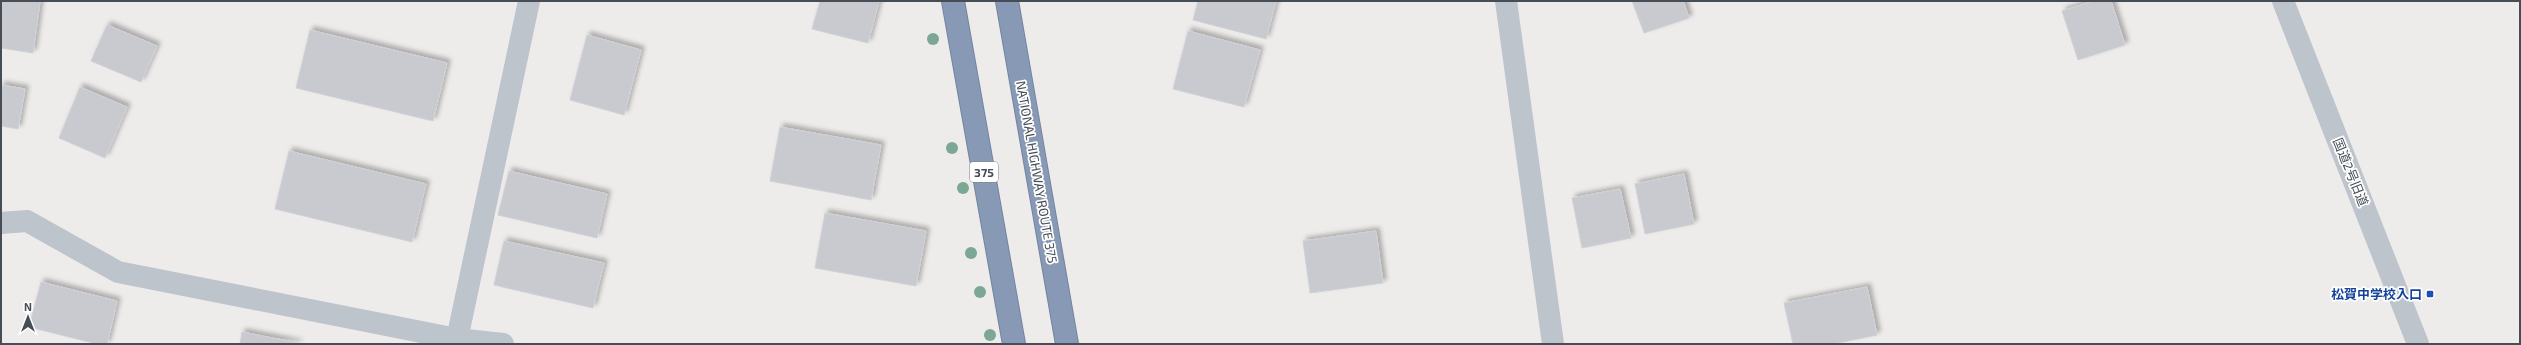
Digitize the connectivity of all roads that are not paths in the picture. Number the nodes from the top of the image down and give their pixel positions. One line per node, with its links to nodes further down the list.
1 (529, 1): 7 (street)
2 (953, 1): 9 (highway, 375)
3 (1006, 1): 10 (highway, NATIONAL HIGHWAY ROUTE 375)
4 (1506, 1): 11 (street)
5 (2283, 1): 12 (street, 国道2号旧道)
6 (1, 223): 7 (street)
7 (456, 341): 8 (street)
8 (503, 344)
9 (1014, 344)
10 (1067, 344)
11 (1553, 344)
12 (2418, 344)

